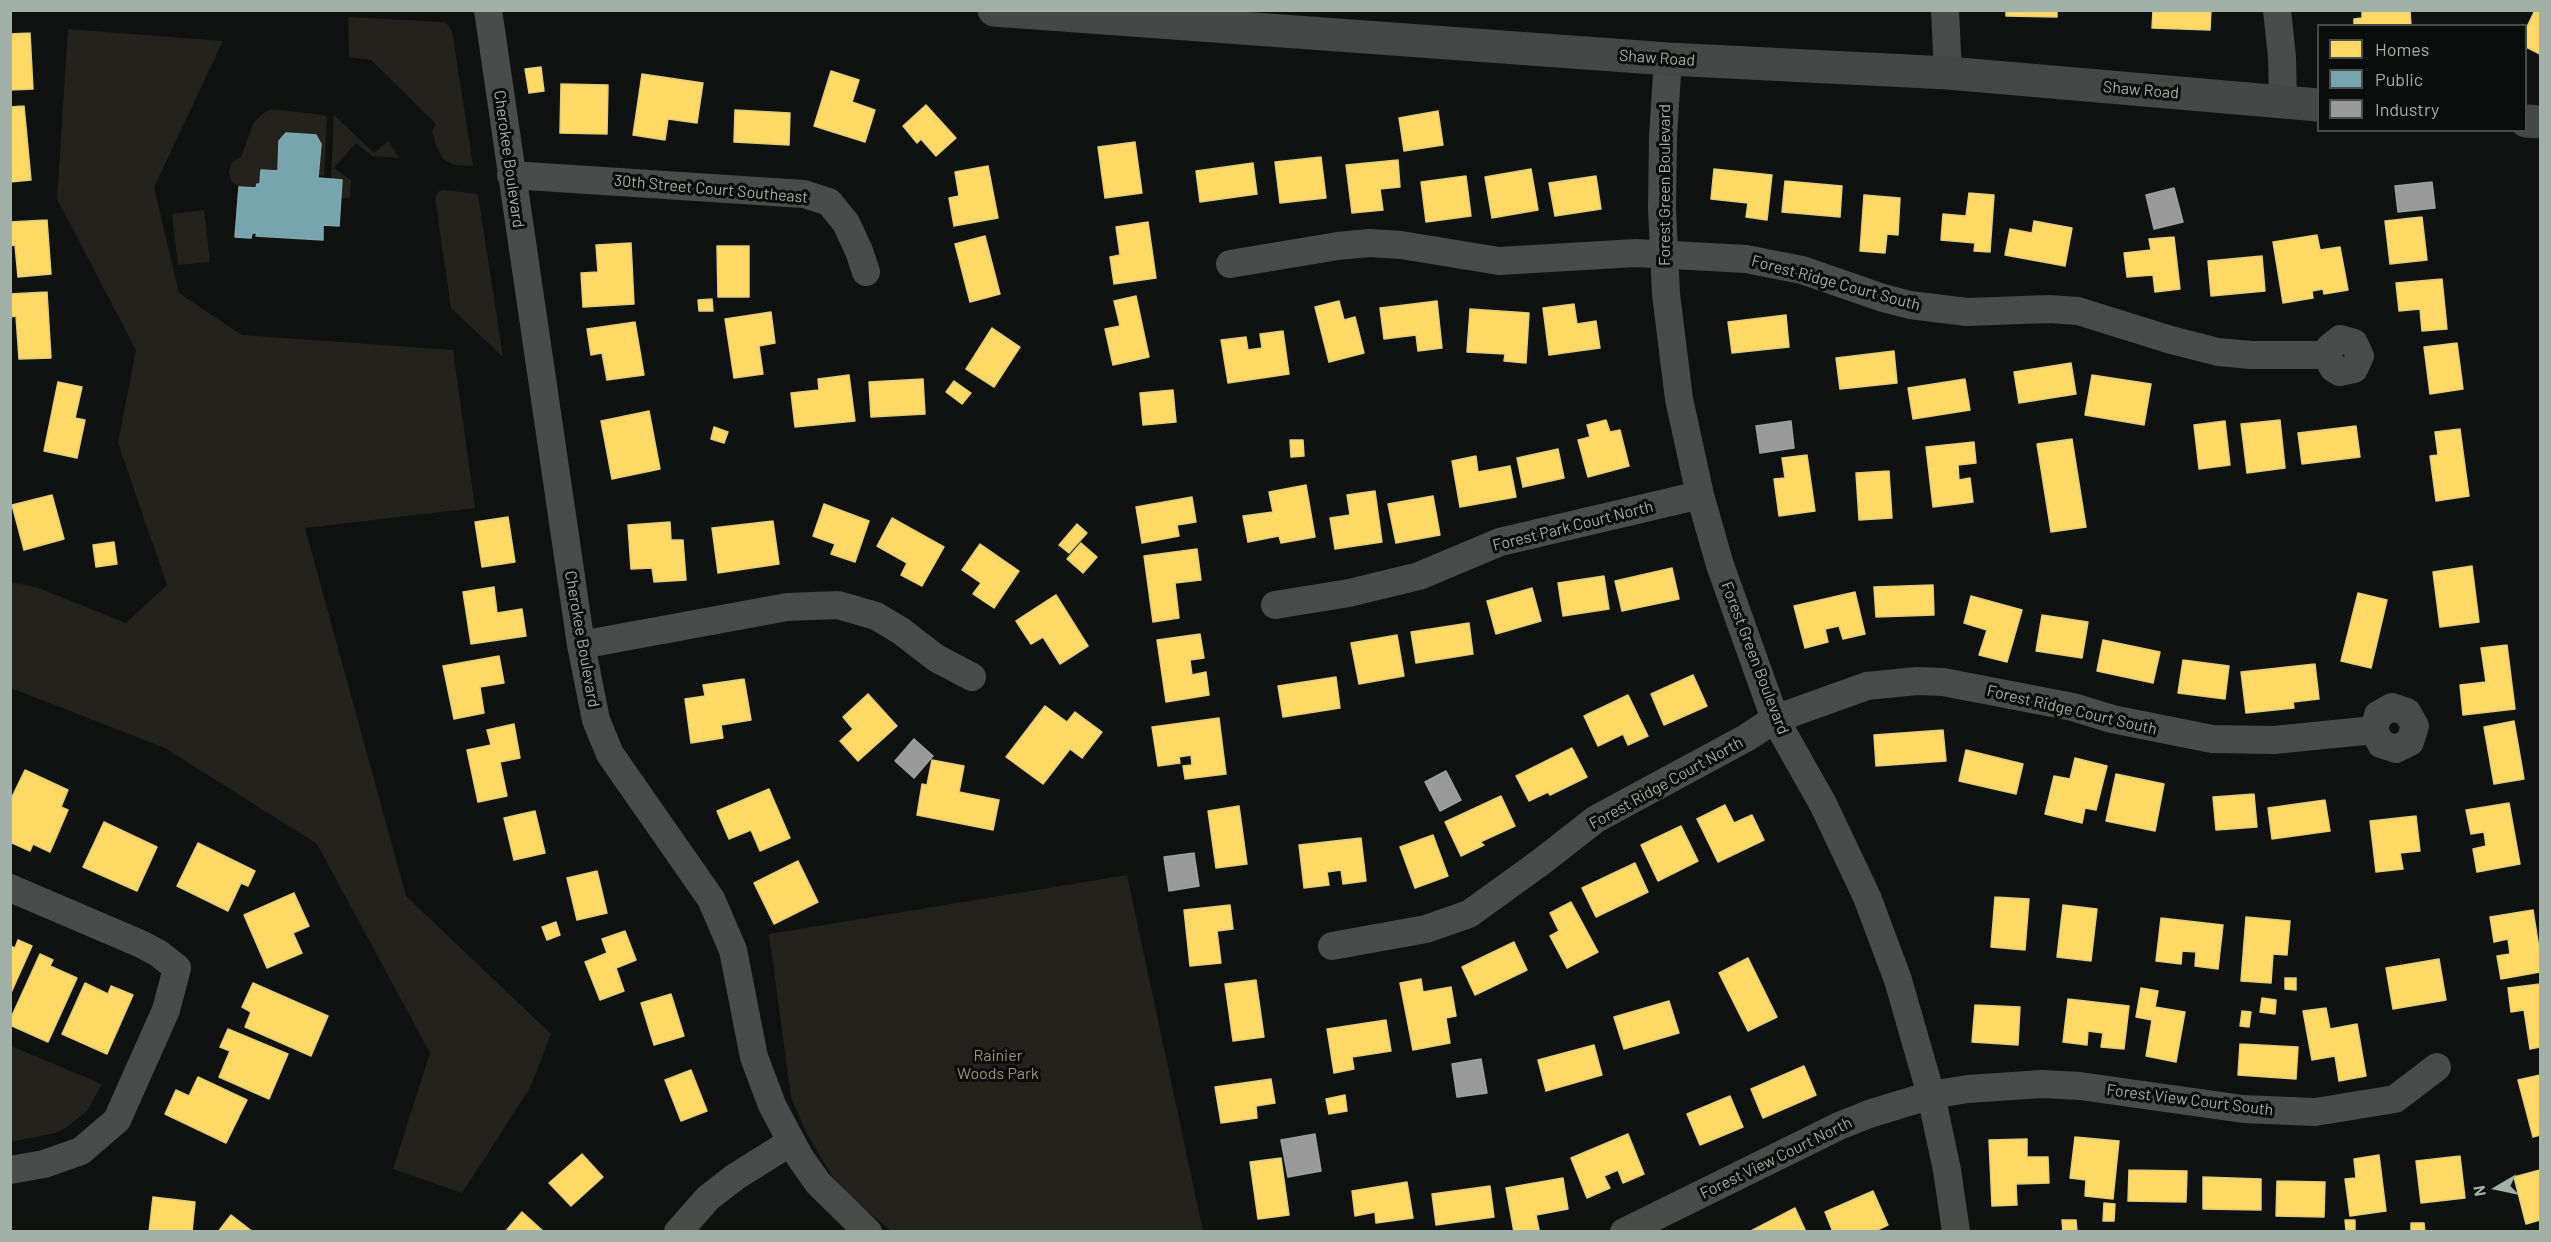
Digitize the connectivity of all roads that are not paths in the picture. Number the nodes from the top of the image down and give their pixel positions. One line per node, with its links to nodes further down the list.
1 (488, 10): 9 (street, Cherokee Boulevard)
2 (1944, 10): 6 (street)
3 (2277, 10): 7 (street)
4 (1006, 11): 5 (main road, Shaw Road)
5 (1668, 59): 6 (main road, Shaw Road); 10 (street, Forest Green Boulevard)
6 (1948, 73): 7 (main road, Shaw Road)
7 (2283, 102): 8 (main road, Shaw Road)
8 (2317, 105)
9 (512, 175): 12 (street, 30th Street Court Southeast); 16 (street, Cherokee Boulevard)
10 (1664, 255): 11 (street, Forest Ridge Court South); 13 (street, Forest Ridge Court South); 14 (street, Forest Green Boulevard)
11 (1230, 264)
12 (866, 273)
13 (2327, 356)
14 (1700, 495): 15 (street, Forest Park Court North); 18 (street, Forest Green Boulevard)
15 (1275, 605)
16 (581, 645): 17 (street); 24 (street, Cherokee Boulevard)
17 (972, 677)
18 (1775, 720): 19 (street, Forest Ridge Court South); 21 (street, Forest Ridge Court North); 23 (street, Forest Green Boulevard)
19 (2373, 730)
20 (10, 888): 25 (street)
21 (1332, 946)
22 (2437, 1067): 23 (street, Forest View Court South)
23 (1931, 1095): 28 (street, Forest View Court North); 29 (street, Forest Green Boulevard)
24 (791, 1142): 26 (street); 27 (street, Cherokee Boulevard)
25 (10, 1170)
26 (678, 1232)
27 (867, 1232)
28 (1624, 1232)
29 (1956, 1232)

